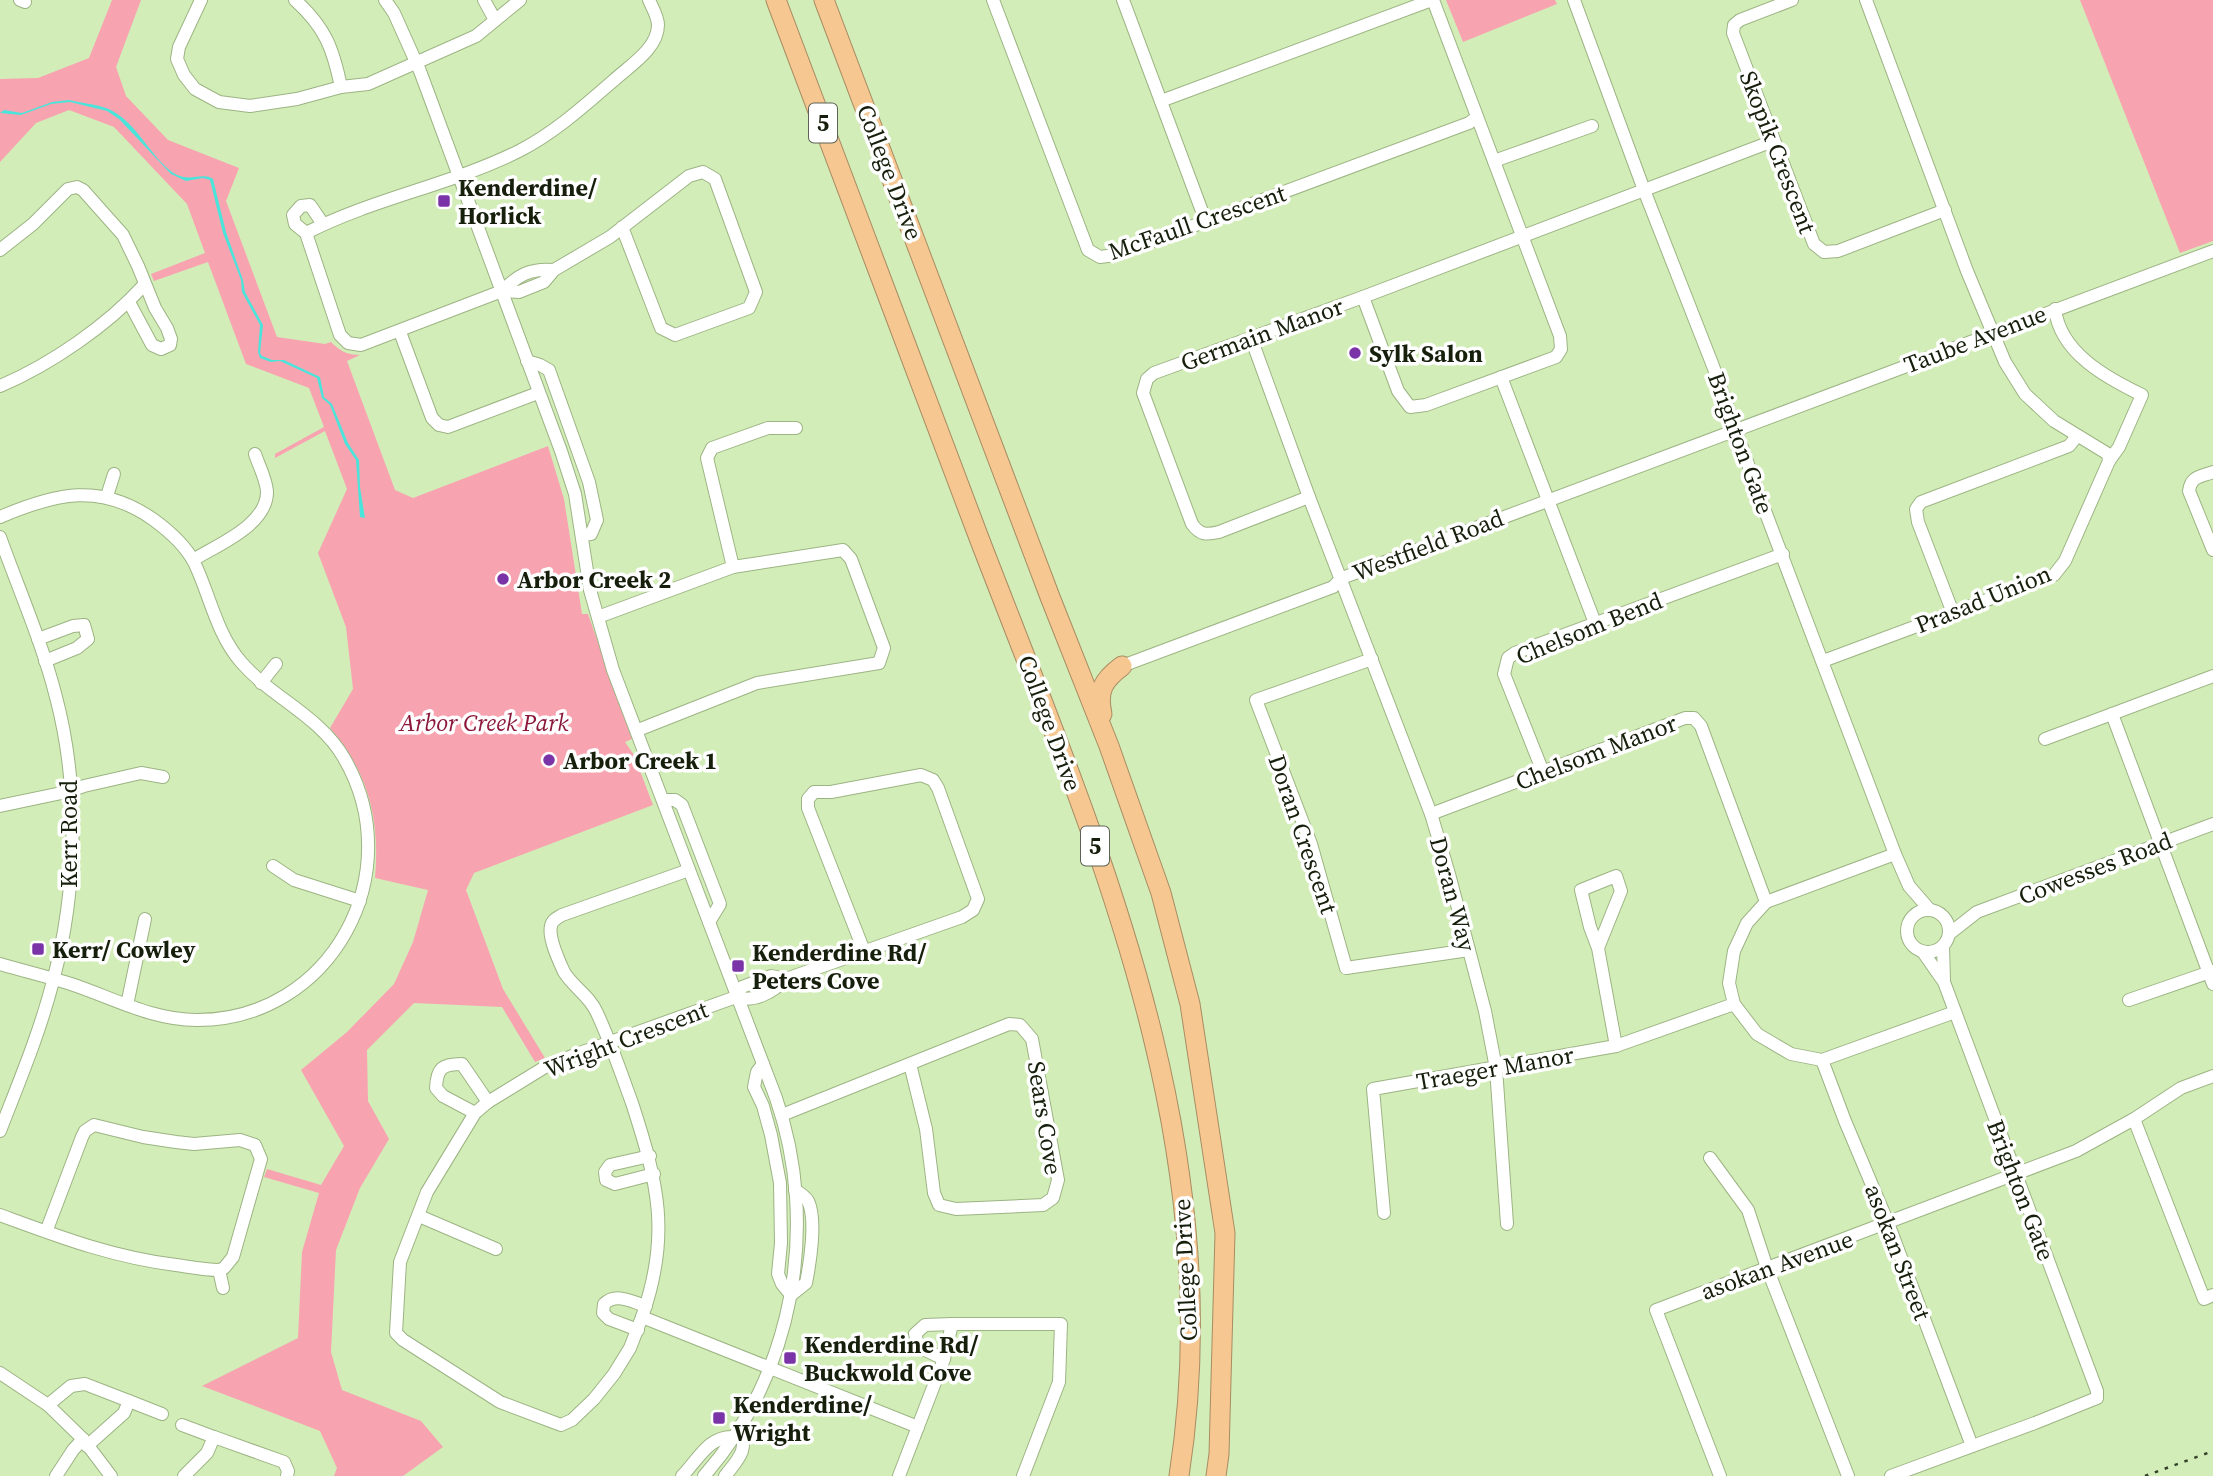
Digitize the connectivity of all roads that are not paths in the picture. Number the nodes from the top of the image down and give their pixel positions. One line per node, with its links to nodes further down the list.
1 (201, 0): 18 (street)
2 (295, 0): 18 (street)
3 (385, 0): 17 (street)
4 (484, 0): 16 (street)
5 (649, 0): 24 (street)
6 (764, 0): 32 (highway)
7 (776, 0): 32 (highway, College Drive / 5)
8 (825, 0): 79 (highway, College Drive / 5)
9 (993, 0): 27 (street, McFaull Crescent)
10 (1123, 0): 19 (street)
11 (1433, 0): 19 (street); 20 (street)
12 (1574, 0): 25 (street, Brighton Gate)
13 (1792, 0): 22 (street, Skopik Crescent)
14 (1866, 0): 26 (street)
15 (513, 3): 16 (street)
16 (495, 20): 17 (street)
17 (416, 63): 18 (street); 24 (street)
18 (341, 86)
19 (1161, 102): 27 (street)
20 (1477, 117): 23 (street); 27 (street, McFaull Crescent)
21 (1592, 126): 23 (street)
22 (1773, 141): 25 (street, Germain Manor); 26 (street, Skopik Crescent)
23 (1493, 161): 31 (street)
24 (459, 176): 28 (street); 36 (street)
25 (1644, 190): 31 (street, Germain Manor); 48 (street, Brighton Gate)
26 (1945, 210): 41 (street)
27 (1206, 222)
28 (323, 224): 30 (street); 30 (street)
29 (622, 227): 29 (street); 36 (street)
30 (306, 233): 40 (street)
31 (1522, 236): 37 (street, Germain Manor); 44 (street)
32 (869, 245): 167 (highway, College Drive / 5)
33 (0, 250): 35 (street)
34 (2213, 251): 39 (street, Taube Avenue)
35 (144, 285): 38 (street); 38 (street)
36 (502, 291): 40 (street); 43 (street)
37 (1363, 297): 42 (street, Germain Manor); 44 (street)
38 (129, 302): 45 (street)
39 (2055, 309): 41 (street, Taube Avenue); 51 (street, Prasad Union)
40 (400, 331): 46 (street)
41 (1992, 333): 48 (street, Taube Avenue); 49 (street)
42 (1251, 338): 55 (street, Doran Way); 55 (street, Germain Manor)
43 (527, 362): 46 (street); 58 (street)
44 (1501, 377): 56 (street)
45 (0, 386)
46 (538, 393): 58 (street)
47 (796, 428): 63 (street)
48 (1737, 429): 56 (street, Westfield Road); 61 (street, Brighton Gate)
49 (2077, 436): 51 (street); 65 (street)
50 (255, 454): 62 (street)
51 (2109, 461): 65 (street, Prasad Union)
52 (2213, 472): 60 (street)
53 (114, 474): 54 (street)
54 (107, 496): 57 (street); 62 (street)
55 (1309, 497): 64 (street, Doran Way)
56 (1548, 500): 64 (street, Westfield Road); 67 (street)
57 (0, 517)
58 (582, 535): 66 (street)
59 (0, 537): 68 (street, Kerr Road)
60 (2213, 550)
61 (1783, 554): 67 (street, Chelsom Bend); 71 (street, Brighton Gate)
62 (193, 560): 75 (street)
63 (733, 567): 66 (street); 77 (street)
64 (1342, 578): 69 (street, Doran Way); 73 (street, Westfield Road)
65 (1953, 613): 71 (street, Prasad Union)
66 (598, 617): 77 (street)
67 (1595, 623): 80 (street, Chelsom Bend)
68 (37, 639): 70 (street, Kerr Road); 70 (street)
69 (1372, 659): 85 (street, Doran Way); 103 (street, Doran Crescent)
70 (45, 661): 82 (street, Kerr Road)
71 (1823, 661): 88 (street, Brighton Gate)
72 (276, 664): 75 (street)
73 (1122, 666): 79 (highway)
74 (2213, 676): 76 (street)
75 (261, 683): 92 (street)
76 (2112, 714): 78 (street); 87 (street)
77 (638, 730): 83 (street)
78 (2045, 739)
79 (1109, 746): 168 (highway, College Drive / 5)
80 (1543, 772): 85 (street, Chelsom Manor); 93 (street, Chelsom Manor)
81 (163, 777): 82 (street)
82 (71, 791): 84 (street); 108 (street, Kerr Road)
83 (663, 800): 90 (street); 99 (street)
84 (0, 806)
85 (1431, 814): 103 (street, Doran Way)
86 (2213, 824): 87 (street, Cowesses Road)
87 (2160, 844): 95 (street, Cowesses Road); 107 (street)
88 (1895, 854): 91 (street, Brighton Gate); 93 (street)
89 (273, 866): 92 (street)
90 (689, 870): 99 (street); 115 (street, Wright Crescent)
91 (1909, 886): 94 (street, Brighton Gate); 97 (street, Brighton Gate)
92 (359, 901): 113 (street)
93 (1766, 902): 112 (street)
94 (1929, 909): 96 (street); 97 (street)
95 (1977, 912): 96 (street, Cowesses Road); 100 (street, Cowesses Road)
96 (1942, 915): 100 (street)
97 (1910, 918): 105 (street)
98 (145, 919): 113 (street)
99 (709, 922): 110 (street)
100 (1949, 934): 101 (street)
101 (1943, 947): 105 (street); 109 (street, Brighton Gate)
102 (1598, 948): 102 (street); 116 (street)
103 (1469, 950): 120 (street, Doran Way)
104 (864, 951): 104 (street, Wright Crescent); 110 (street, Wright Crescent)
105 (1923, 952): 109 (street, Brighton Gate)
106 (0, 964): 108 (street)
107 (2212, 976): 111 (street)
108 (53, 979): 113 (street); 126 (street, Kerr Road)
109 (1944, 982): 114 (street, Brighton Gate)
110 (736, 997): 115 (street, Wright Crescent); 118 (street)
111 (2129, 1000)
112 (1734, 1004): 116 (street, Traeger Manor); 117 (street)
113 (127, 1005)
114 (1955, 1012): 117 (street); 130 (street, Brighton Gate)
115 (611, 1042): 122 (street, Wright Crescent); 127 (street, Wright Crescent)
116 (1615, 1046): 120 (street, Traeger Manor)
117 (1822, 1060): 134 (street, asokan Street)
118 (763, 1064): 124 (street); 141 (street)
119 (910, 1064): 119 (street, Sears Cove); 124 (street, Sears Cove)
120 (1496, 1069): 131 (street, Traeger Manor); 135 (street, Doran Way)
121 (2213, 1076): 125 (street, asokan Avenue)
122 (488, 1102): 123 (street, Wright Crescent); 123 (street)
123 (475, 1113): 133 (street, Wright Crescent)
124 (782, 1115): 141 (street)
125 (2134, 1119): 130 (street, asokan Avenue); 142 (street)
126 (0, 1131)
127 (650, 1156): 129 (street, Wright Crescent); 129 (street)
128 (1710, 1157): 138 (street)
129 (654, 1174): 143 (street, Wright Crescent)
130 (2015, 1174): 134 (street, asokan Avenue); 157 (street, Brighton Gate)
131 (1384, 1213)
132 (0, 1214): 136 (street)
133 (419, 1216): 137 (street); 145 (street, Wright Crescent)
134 (1888, 1223): 138 (street, asokan Avenue); 157 (street, asokan Street)
135 (1507, 1224)
136 (46, 1232): 139 (street); 139 (street)
137 (496, 1249)
138 (1767, 1268): 169 (street, asokan Avenue); 170 (street)
139 (219, 1270): 140 (street)
140 (223, 1288)
141 (791, 1295): 147 (street)
142 (2213, 1295)
143 (644, 1312): 145 (street, Wright Crescent); 145 (street); 147 (street)
144 (952, 1324): 146 (street); 146 (street); 166 (street)
145 (638, 1331)
146 (944, 1359): 153 (street)
147 (770, 1367): 153 (street); 154 (street)
148 (0, 1373): 150 (street)
149 (129, 1401): 150 (street); 151 (street); 156 (street)
150 (48, 1405): 156 (street)
151 (162, 1414)
152 (182, 1425): 155 (street)
153 (918, 1427): 165 (street)
154 (737, 1432): 162 (street); 163 (street); 164 (street)
155 (214, 1437): 160 (street); 161 (street)
156 (85, 1443): 158 (street); 159 (street)
157 (1972, 1446): 171 (street)
158 (55, 1476)
159 (111, 1476)
160 (184, 1476)
161 (287, 1476)
162 (682, 1476)
163 (704, 1476)
164 (725, 1476)
165 (899, 1476)
166 (1023, 1476)
167 (1179, 1476)
168 (1216, 1476)
169 (1720, 1476)
170 (1849, 1476)
171 (1891, 1476)

